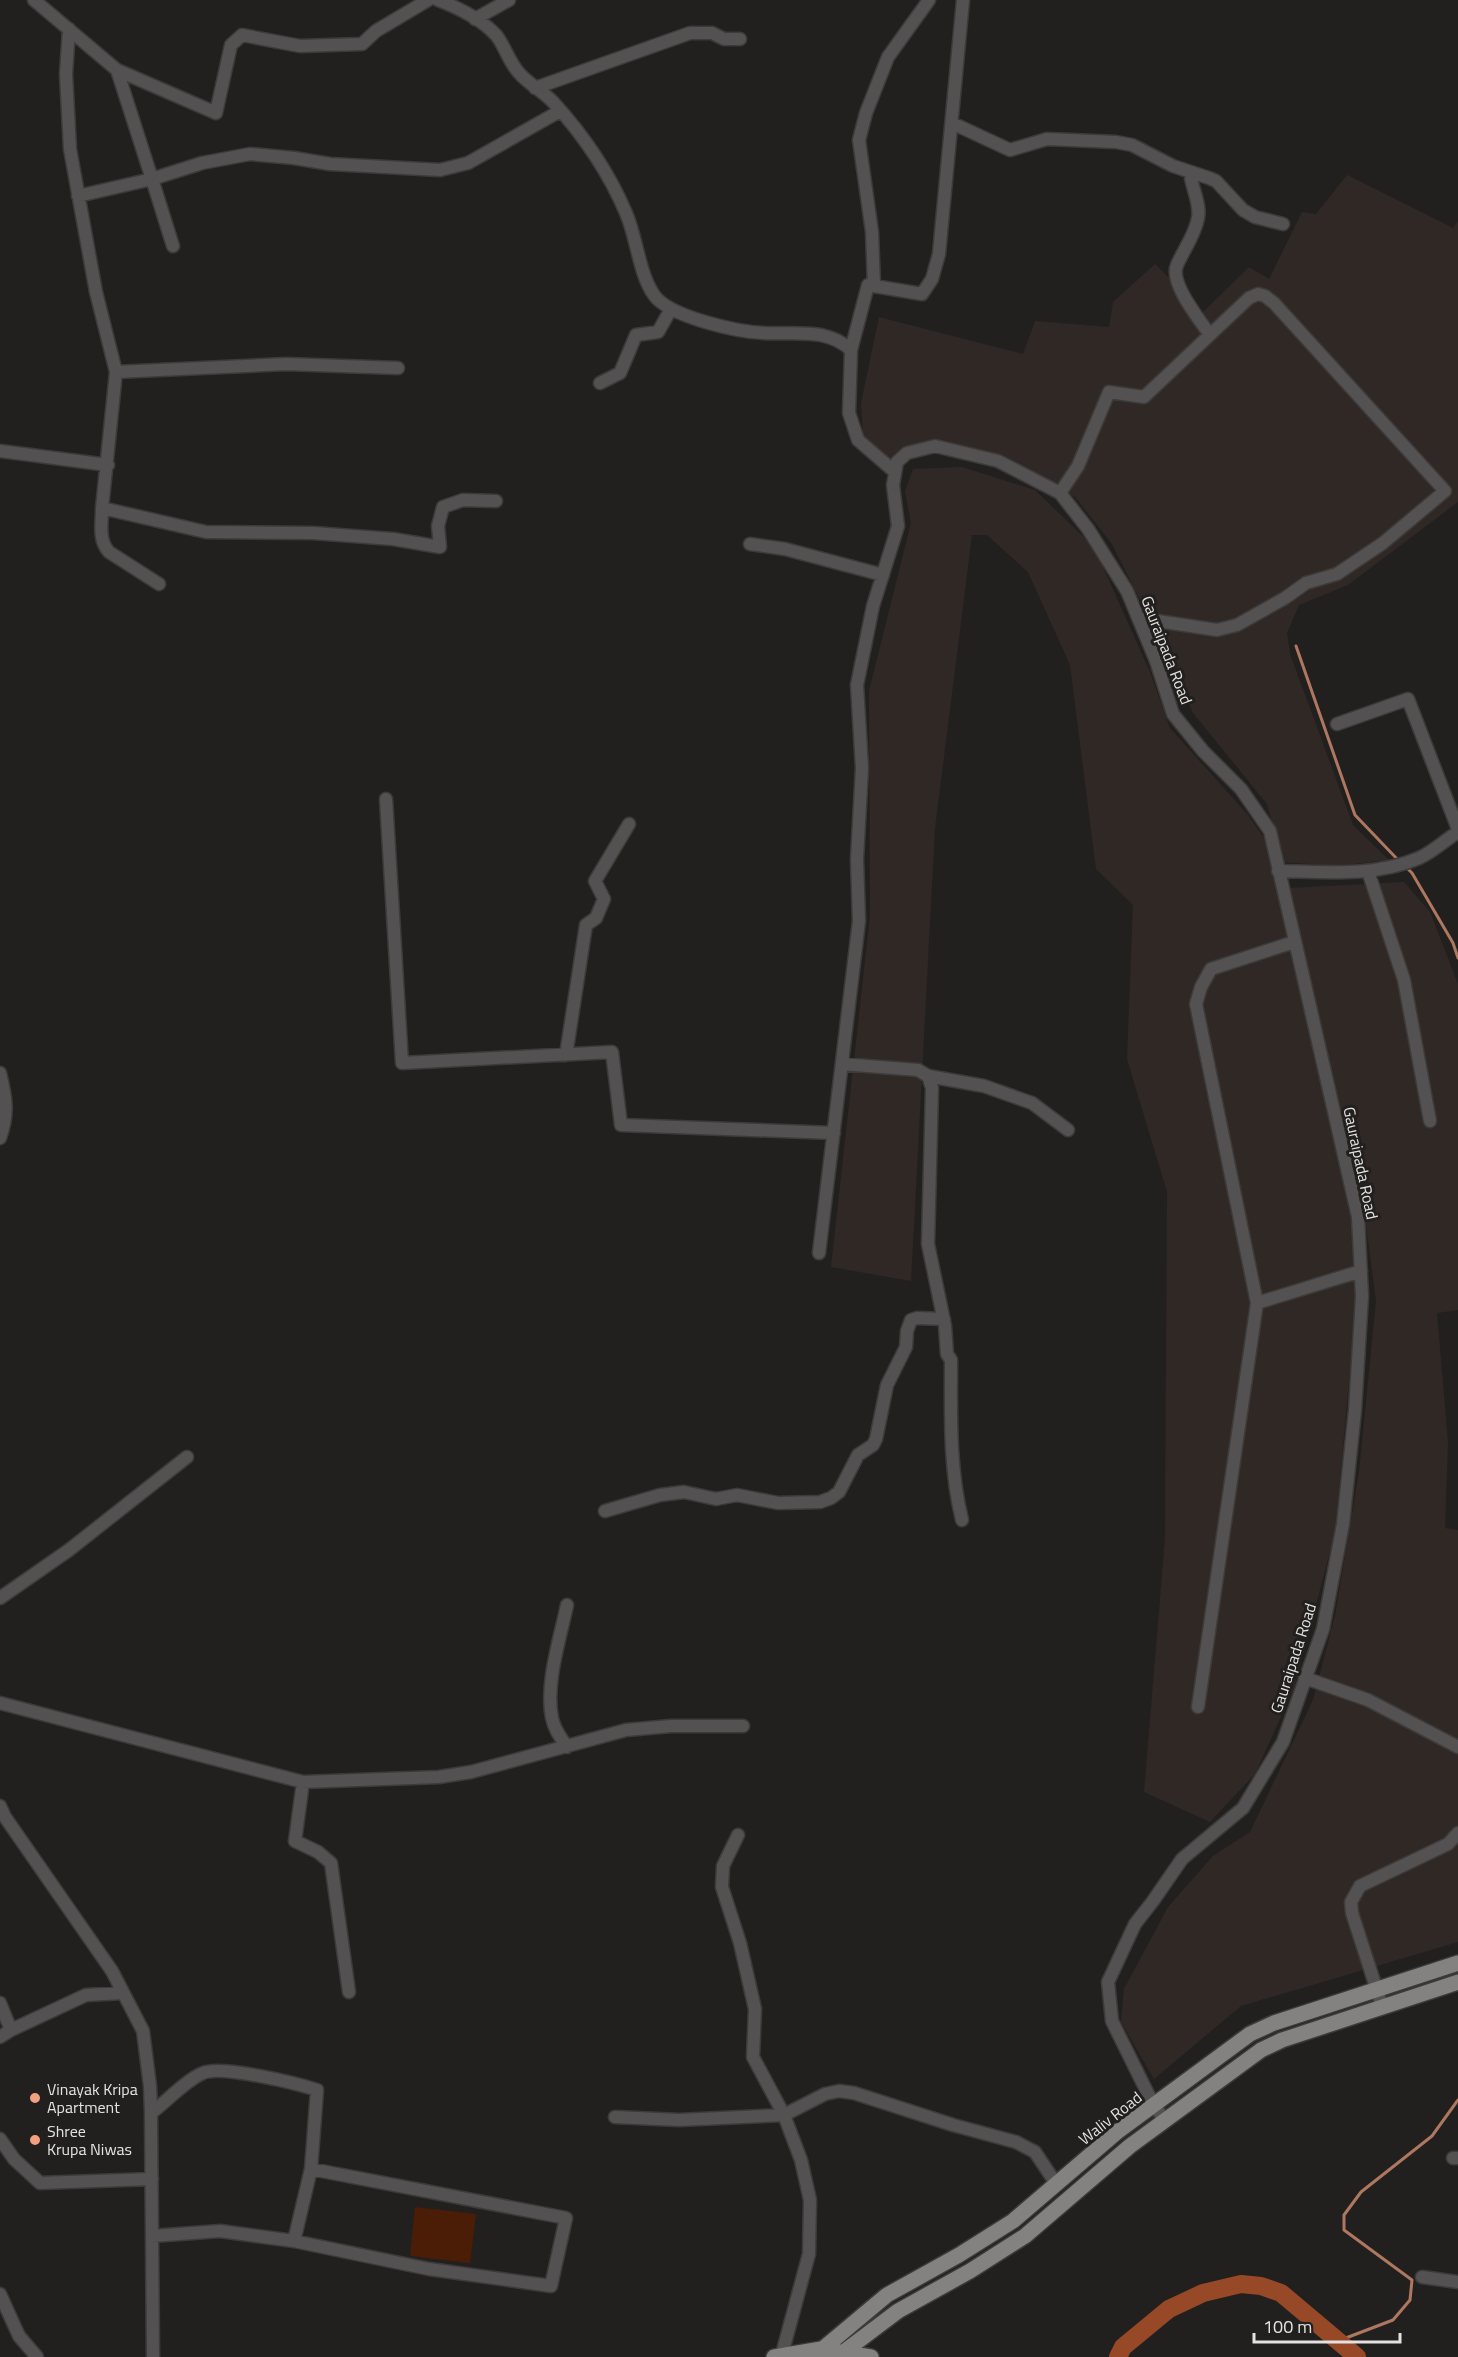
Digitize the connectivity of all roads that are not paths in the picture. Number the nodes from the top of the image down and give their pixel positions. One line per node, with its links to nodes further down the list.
1 (34, 0): 9 (street)
2 (428, 0): 11 (street)
3 (438, 0): 7 (street)
4 (510, 0): 8 (street)
5 (929, 0): 20 (street)
6 (963, 0): 14 (street)
7 (461, 5): 8 (street)
8 (475, 19): 12 (street)
9 (69, 29): 11 (street); 17 (street)
10 (740, 39): 12 (street)
11 (117, 69): 16 (street)
12 (535, 87): 13 (street)
13 (560, 111): 16 (street); 21 (street)
14 (951, 123): 15 (street); 20 (street)
15 (1190, 172): 18 (street); 22 (street)
16 (152, 179): 17 (street); 19 (street)
17 (78, 196): 25 (street)
18 (1283, 224)
19 (173, 246)
20 (874, 286): 23 (street)
21 (671, 309): 23 (street); 26 (street)
22 (1210, 335): 30 (street); 36 (street)
23 (851, 350): 29 (street)
24 (398, 368): 25 (street)
25 (117, 372): 28 (street)
26 (600, 383)
27 (0, 451): 28 (street)
28 (108, 465): 32 (street)
29 (895, 472): 30 (street, Gauraipada Road); 34 (street)
30 (1060, 493): 36 (street, Gauraipada Road)
31 (496, 501): 32 (street)
32 (102, 508): 35 (street)
33 (750, 544): 34 (street)
34 (883, 575): 45 (street)
35 (159, 584)
36 (1138, 618): 41 (street, Gauraipada Road)
37 (1337, 724): 40 (street)
38 (386, 799): 44 (street)
39 (629, 824): 44 (street)
40 (1458, 831): 42 (street)
41 (1278, 871): 42 (street); 43 (street, Gauraipada Road)
42 (1368, 871): 48 (street)
43 (1294, 942): 53 (street, Gauraipada Road); 54 (street)
44 (566, 1055): 50 (street)
45 (842, 1064): 47 (street); 50 (street)
46 (0, 1072): 51 (street)
47 (928, 1076): 49 (street); 55 (street)
48 (1430, 1121)
49 (1068, 1130)
50 (834, 1133): 52 (street)
51 (0, 1138)
52 (819, 1253)
53 (1361, 1271): 54 (street); 61 (street, Gauraipada Road)
54 (1257, 1303): 63 (street)
55 (944, 1319): 57 (street); 58 (street)
56 (187, 1457): 59 (street)
57 (605, 1511)
58 (962, 1520)
59 (0, 1598)
60 (567, 1605): 65 (street)
61 (1305, 1678): 66 (street); 81 (street, Gauraipada Road)
62 (0, 1703): 68 (street)
63 (1198, 1707)
64 (743, 1726): 65 (street)
65 (567, 1747): 68 (street)
66 (1458, 1747): 67 (street)
67 (1458, 1759)
68 (303, 1782): 75 (street)
69 (0, 1806): 76 (street)
70 (1458, 1833): 74 (street)
71 (738, 1835): 83 (street)
72 (1458, 1963): 74 (main road, Waliv Road)
73 (1458, 1982): 78 (main road)
74 (1376, 1989): 78 (street); 81 (main road, Waliv Road)
75 (349, 1992)
76 (123, 1993): 79 (street); 82 (street)
77 (0, 2003): 79 (street)
78 (1382, 2006): 85 (main road)
79 (11, 2030): 80 (street)
80 (0, 2037)
81 (1154, 2106): 85 (street, Gauraipada Road); 89 (main road, Waliv Road)
82 (151, 2113): 87 (street); 88 (street)
83 (784, 2115): 84 (street); 89 (street); 97 (street)
84 (615, 2117)
85 (1166, 2121): 96 (main road)
86 (0, 2139): 88 (street)
87 (311, 2169): 91 (street); 91 (street)
88 (152, 2179): 90 (street)
89 (1058, 2185): 95 (main road, Waliv Road)
90 (152, 2236): 91 (street); 99 (street)
91 (294, 2241)
92 (1422, 2277): 93 (street)
93 (1458, 2282)
94 (0, 2294): 98 (street)
95 (817, 2353): 96 (main road); 97 (main road)
96 (840, 2354): 100 (main road)
97 (778, 2356)
98 (37, 2357)
99 (153, 2357)
100 (871, 2357)

